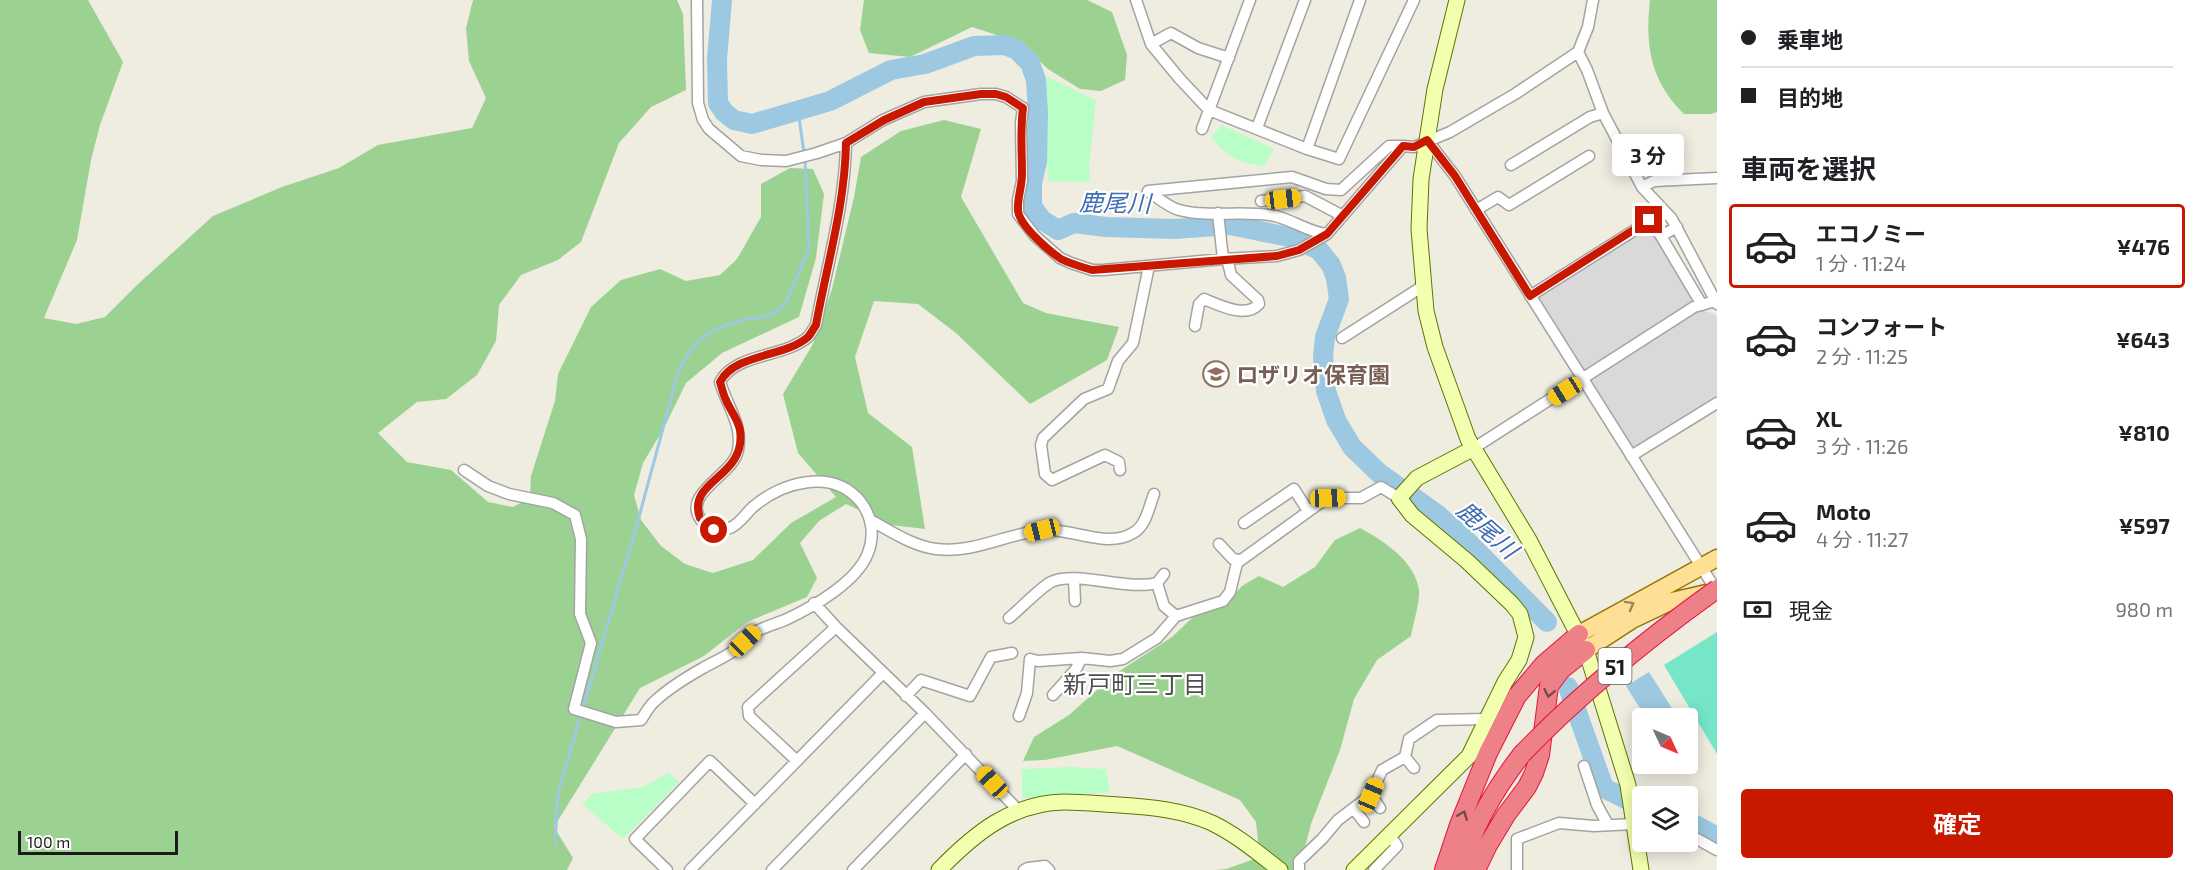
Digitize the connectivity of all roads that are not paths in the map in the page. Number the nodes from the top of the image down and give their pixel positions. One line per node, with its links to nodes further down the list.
1 (697, 0): 17 (street)
2 (1136, 0): 9 (street)
3 (1250, 0): 11 (street)
4 (1305, 0): 14 (street)
5 (1360, 0): 19 (street)
6 (1414, 0): 19 (street)
7 (1457, 0): 16 (street)
8 (1593, 0): 10 (street)
9 (1152, 44): 11 (street); 12 (street)
10 (1578, 52): 13 (street); 16 (street)
11 (1229, 58): 12 (street)
12 (1209, 110): 14 (street); 15 (street)
13 (1603, 112): 21 (street); 23 (street)
14 (1257, 128): 19 (street)
15 (1202, 129)
16 (1427, 140): 18 (street); 25 (street); 33 (street)
17 (846, 143): 32 (street); 48 (street)
18 (1403, 146): 26 (street); 27 (street)
19 (1307, 149)
20 (1589, 156): 25 (street)
21 (1511, 165)
22 (1717, 178): 23 (street)
23 (1642, 187): 28 (street)
24 (1261, 201): 27 (street)
25 (1476, 210): 34 (street)
26 (1218, 213): 29 (street); 31 (street)
27 (1343, 216): 29 (street)
28 (1677, 227): 30 (street); 35 (street)
29 (1327, 234): 31 (street)
30 (1661, 236): 34 (street); 36 (street)
31 (1225, 258): 32 (street); 37 (street)
32 (1149, 266): 44 (street)
33 (1423, 286): 38 (street); 41 (street)
34 (1530, 296): 39 (street)
35 (1716, 303): 36 (street)
36 (1702, 305): 39 (street)
37 (1195, 326)
38 (1342, 338)
39 (1584, 379): 41 (street); 42 (street)
40 (1717, 403): 42 (street)
41 (1474, 448): 46 (street); 61 (street)
42 (1631, 456): 53 (street)
43 (464, 470): 57 (street)
44 (1120, 470)
45 (1154, 494): 48 (street)
46 (1399, 498): 47 (street); 69 (street)
47 (1308, 511): 49 (street); 52 (street)
48 (870, 520): 57 (street)
49 (1244, 524)
50 (1219, 544): 52 (street)
51 (1717, 558): 53 (main road, 51)
52 (1240, 560): 58 (street)
53 (1701, 567): 55 (street); 61 (main road, 51, one-way to 53)
54 (1074, 579): 56 (street); 58 (street); 59 (street)
55 (1717, 590): 61 (main road, 51); 100 (highway, 51, bridge)
56 (1075, 601)
57 (814, 603): 60 (street)
58 (1176, 616): 63 (street)
59 (1009, 618)
60 (836, 627): 64 (street); 72 (street)
61 (1582, 642): 76 (street); 99 (highway, 51, one-way to 61); 101 (highway, 51, one-way to 101)
62 (1012, 653): 66 (street)
63 (1081, 658): 65 (street); 68 (street)
64 (883, 673): 66 (street); 72 (street)
65 (1053, 695)
66 (906, 696): 67 (street)
67 (926, 713): 70 (street); 90 (street)
68 (1019, 716)
69 (1487, 719): 71 (street); 84 (street)
70 (966, 754): 80 (street); 91 (street)
71 (1404, 757): 74 (street); 75 (street)
72 (797, 761): 77 (street)
73 (1584, 766): 83 (street)
74 (1414, 768)
75 (1371, 795): 78 (street); 79 (street)
76 (1632, 803)
77 (755, 804): 88 (street); 89 (street)
78 (1380, 808)
79 (1354, 809): 81 (street); 96 (street)
80 (1019, 811): 92 (street); 95 (street)
81 (1364, 822)
82 (1632, 822): 83 (street)
83 (1608, 825): 102 (street)
84 (1390, 835): 97 (street); 98 (street)
85 (1698, 840): 86 (street)
86 (1717, 850)
87 (1639, 852): 103 (street)
88 (667, 870)
89 (690, 870)
90 (772, 870)
91 (853, 870)
92 (939, 870)
93 (1024, 870): 94 (street)
94 (1049, 870)
95 (1280, 870)
96 (1299, 870)
97 (1354, 870)
98 (1374, 870)
99 (1444, 870)
100 (1460, 870)
101 (1476, 870)
102 (1517, 870)
103 (1641, 870)

